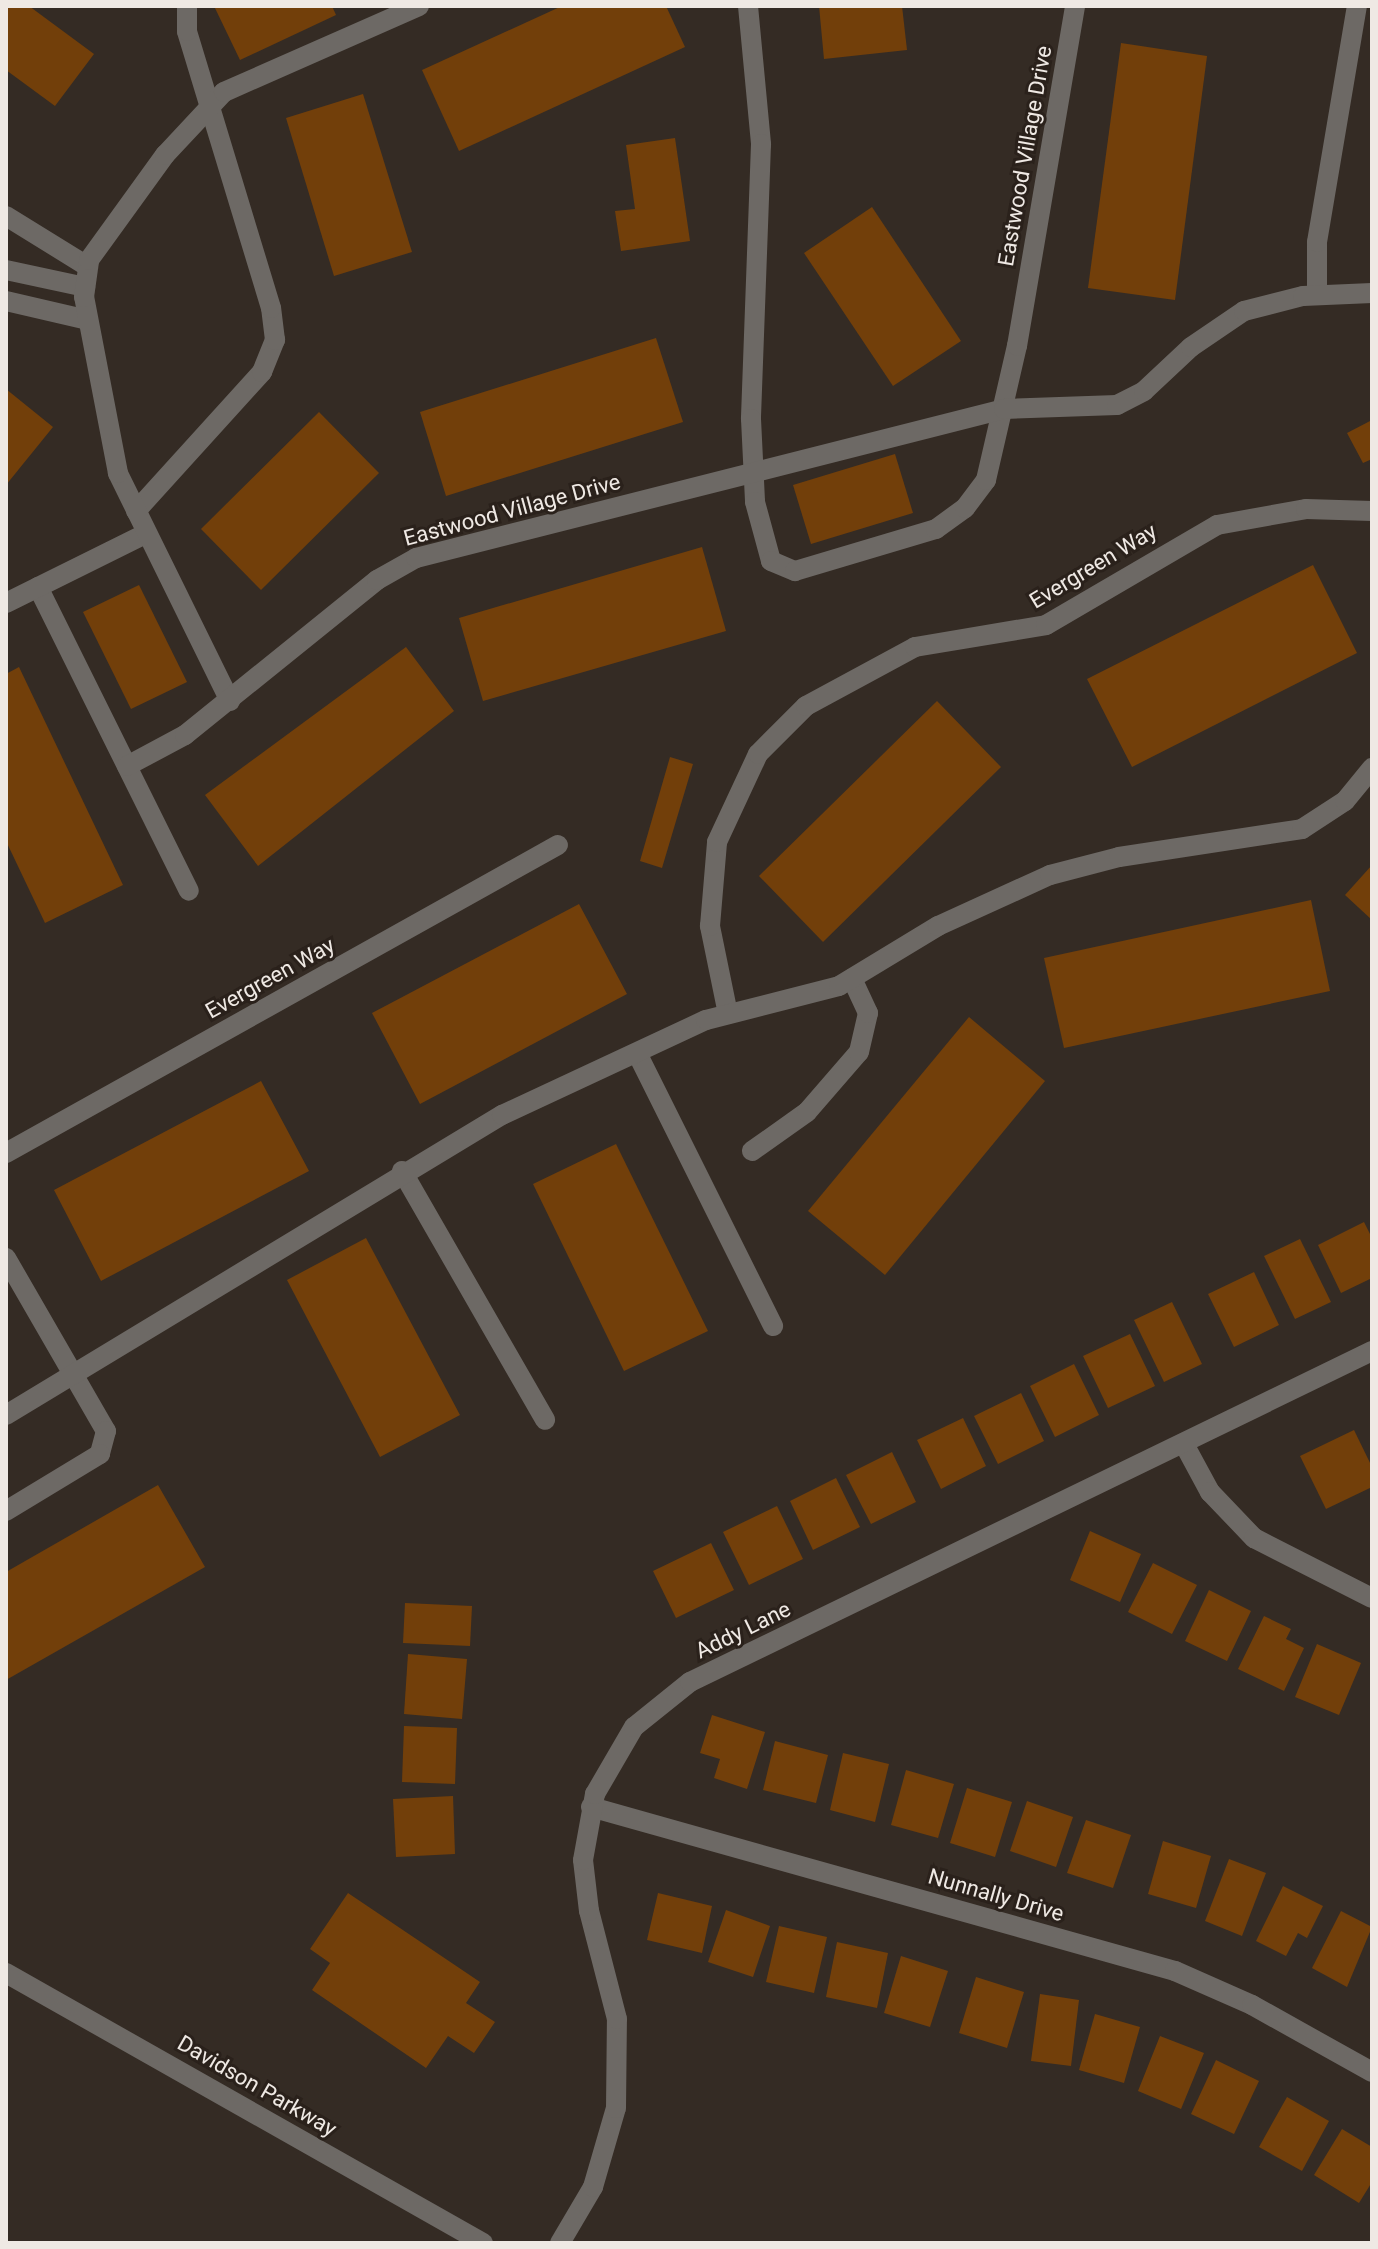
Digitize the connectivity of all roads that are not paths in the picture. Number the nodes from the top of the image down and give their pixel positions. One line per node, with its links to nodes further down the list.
1 (187, 6): 6 (street)
2 (419, 6): 6 (street)
3 (748, 6): 16 (street, Eastwood Village Drive)
4 (1075, 6): 15 (street, Eastwood Village Drive)
5 (1357, 6): 12 (street)
6 (211, 104): 8 (street); 17 (street)
7 (6, 216): 8 (street)
8 (87, 266): 10 (street)
9 (6, 270): 10 (street)
10 (85, 287): 14 (street)
11 (1372, 293): 12 (street, Eastwood Village Drive)
12 (1317, 295): 15 (street, Eastwood Village Drive)
13 (6, 301): 14 (street)
14 (88, 320): 17 (street)
15 (1004, 409): 16 (street, Eastwood Village Drive); 16 (street, Eastwood Village Drive)
16 (754, 472): 22 (street, Eastwood Village Drive)
17 (136, 511): 19 (street)
18 (1372, 511): 28 (street, Evergreen Way)
19 (147, 533): 20 (street); 22 (street)
20 (38, 587): 21 (street); 23 (street)
21 (6, 603)
22 (230, 701): 23 (street, Eastwood Village Drive)
23 (127, 766): 26 (street)
24 (1372, 768): 27 (street)
25 (558, 845): 31 (street, Evergreen Way)
26 (189, 891)
27 (852, 979): 28 (street); 30 (street)
28 (728, 1014): 29 (street)
29 (637, 1053): 32 (street); 34 (street)
30 (752, 1151)
31 (6, 1153)
32 (402, 1171): 36 (street); 38 (street)
33 (6, 1258): 36 (street)
34 (773, 1326)
35 (1372, 1351): 39 (street, Addy Lane)
36 (75, 1372): 37 (street); 40 (street)
37 (6, 1415)
38 (545, 1420)
39 (1184, 1444): 41 (street); 42 (street, Addy Lane)
40 (6, 1511)
41 (1372, 1598)
42 (591, 1807): 44 (street, Nunnally Drive); 46 (street, Addy Lane)
43 (6, 1973): 45 (street, Davidson Parkway)
44 (1372, 2072)
45 (483, 2243)
46 (560, 2243)

